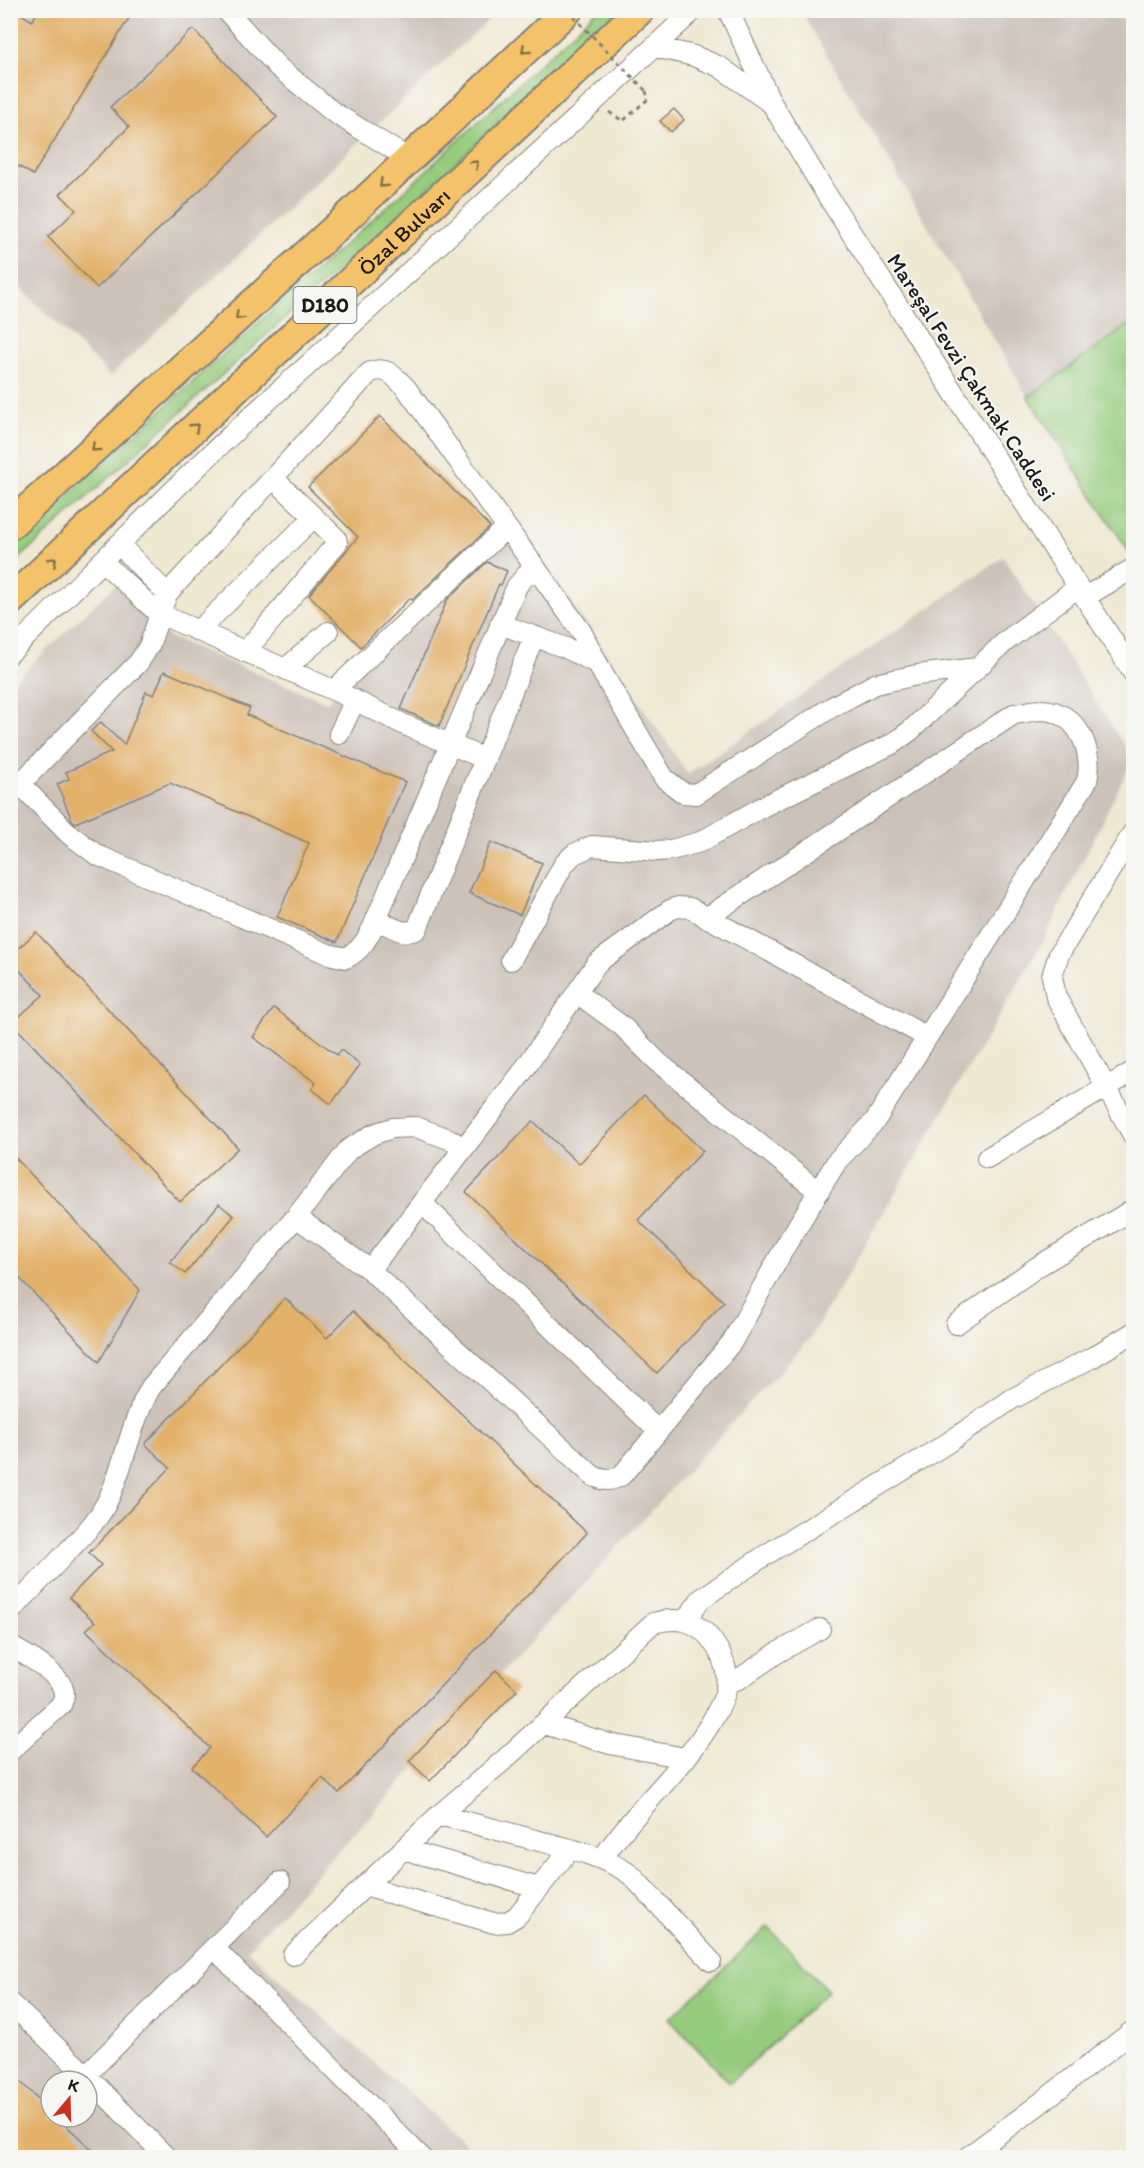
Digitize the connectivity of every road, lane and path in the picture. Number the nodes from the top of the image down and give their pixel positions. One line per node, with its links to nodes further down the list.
1 (226, 10): 9 (street)
2 (567, 10): 7 (path, bridge); 9 (highway, D180, one-way to 9)
3 (640, 10): 19 (highway, Özal Bulvarı / D180, one-way to 3)
4 (694, 10): 6 (street)
5 (728, 10): 8 (street, Mareşal Fevzi Çakmak Caddesi)
6 (655, 47): 7 (street); 8 (street)
7 (594, 102): 14 (street)
8 (772, 104): 18 (street, Mareşal Fevzi Çakmak Caddesi)
9 (409, 159): 12 (highway, D180, one-way to 12)
10 (273, 478): 11 (street); 13 (street); 20 (street)
11 (314, 517): 24 (street); 27 (street)
12 (10, 525)
13 (506, 528): 16 (street); 33 (street)
14 (119, 544): 15 (street); 20 (street)
15 (102, 561): 22 (street); 28 (street)
16 (534, 566): 23 (street); 29 (street)
17 (1134, 568): 18 (street)
18 (1082, 592): 30 (street); 32 (street, Mareşal Fevzi Çakmak Caddesi)
19 (18, 594): 21 (highway, D180)
20 (167, 594): 22 (street)
21 (10, 612)
22 (161, 615): 24 (street); 38 (street)
23 (500, 624): 26 (street); 36 (street)
24 (198, 632): 27 (street)
25 (328, 632): 31 (street)
26 (534, 636): 29 (street); 37 (street)
27 (245, 652): 31 (street)
28 (10, 653)
29 (598, 664): 30 (street)
30 (977, 668): 42 (street)
31 (285, 669): 33 (street)
32 (1134, 674)
33 (334, 690): 34 (street)
34 (354, 700): 35 (street); 36 (street)
35 (339, 734)
36 (449, 744): 37 (street); 41 (street)
37 (485, 759): 41 (street)
38 (15, 789): 41 (street)
39 (1134, 831): 46 (street)
40 (706, 918): 43 (street); 44 (street); 44 (street)
41 (376, 919)
42 (512, 960)
43 (577, 993): 48 (street); 50 (street)
44 (927, 1037): 50 (street)
45 (1134, 1071): 46 (street)
46 (1104, 1087): 47 (street); 49 (street)
47 (1134, 1137)
48 (464, 1148): 51 (street); 53 (street)
49 (987, 1158)
50 (819, 1192): 57 (street)
51 (422, 1203): 54 (street); 57 (street)
52 (1134, 1209): 55 (street)
53 (296, 1217): 54 (street); 58 (street)
54 (369, 1270): 57 (street)
55 (956, 1324)
56 (1134, 1332): 59 (street)
57 (658, 1431)
58 (10, 1612)
59 (685, 1621): 62 (street); 63 (street)
60 (820, 1629): 62 (street)
61 (10, 1646): 64 (street)
62 (726, 1683): 65 (street)
63 (544, 1724): 65 (street); 66 (street)
64 (10, 1751)
65 (685, 1758): 69 (street)
66 (439, 1815): 67 (street); 68 (street)
67 (403, 1849): 71 (street); 72 (street)
68 (570, 1849): 69 (street); 72 (street)
69 (602, 1859): 75 (street)
70 (280, 1882): 73 (street)
71 (364, 1886): 72 (street); 74 (street)
72 (539, 1888)
73 (214, 1948): 79 (street); 82 (street)
74 (293, 1955)
75 (711, 1961)
76 (10, 2003): 78 (street)
77 (1134, 2030): 83 (street)
78 (80, 2069)
79 (92, 2069)
80 (99, 2088): 81 (street)
81 (166, 2157)
82 (422, 2157)
83 (966, 2157)

